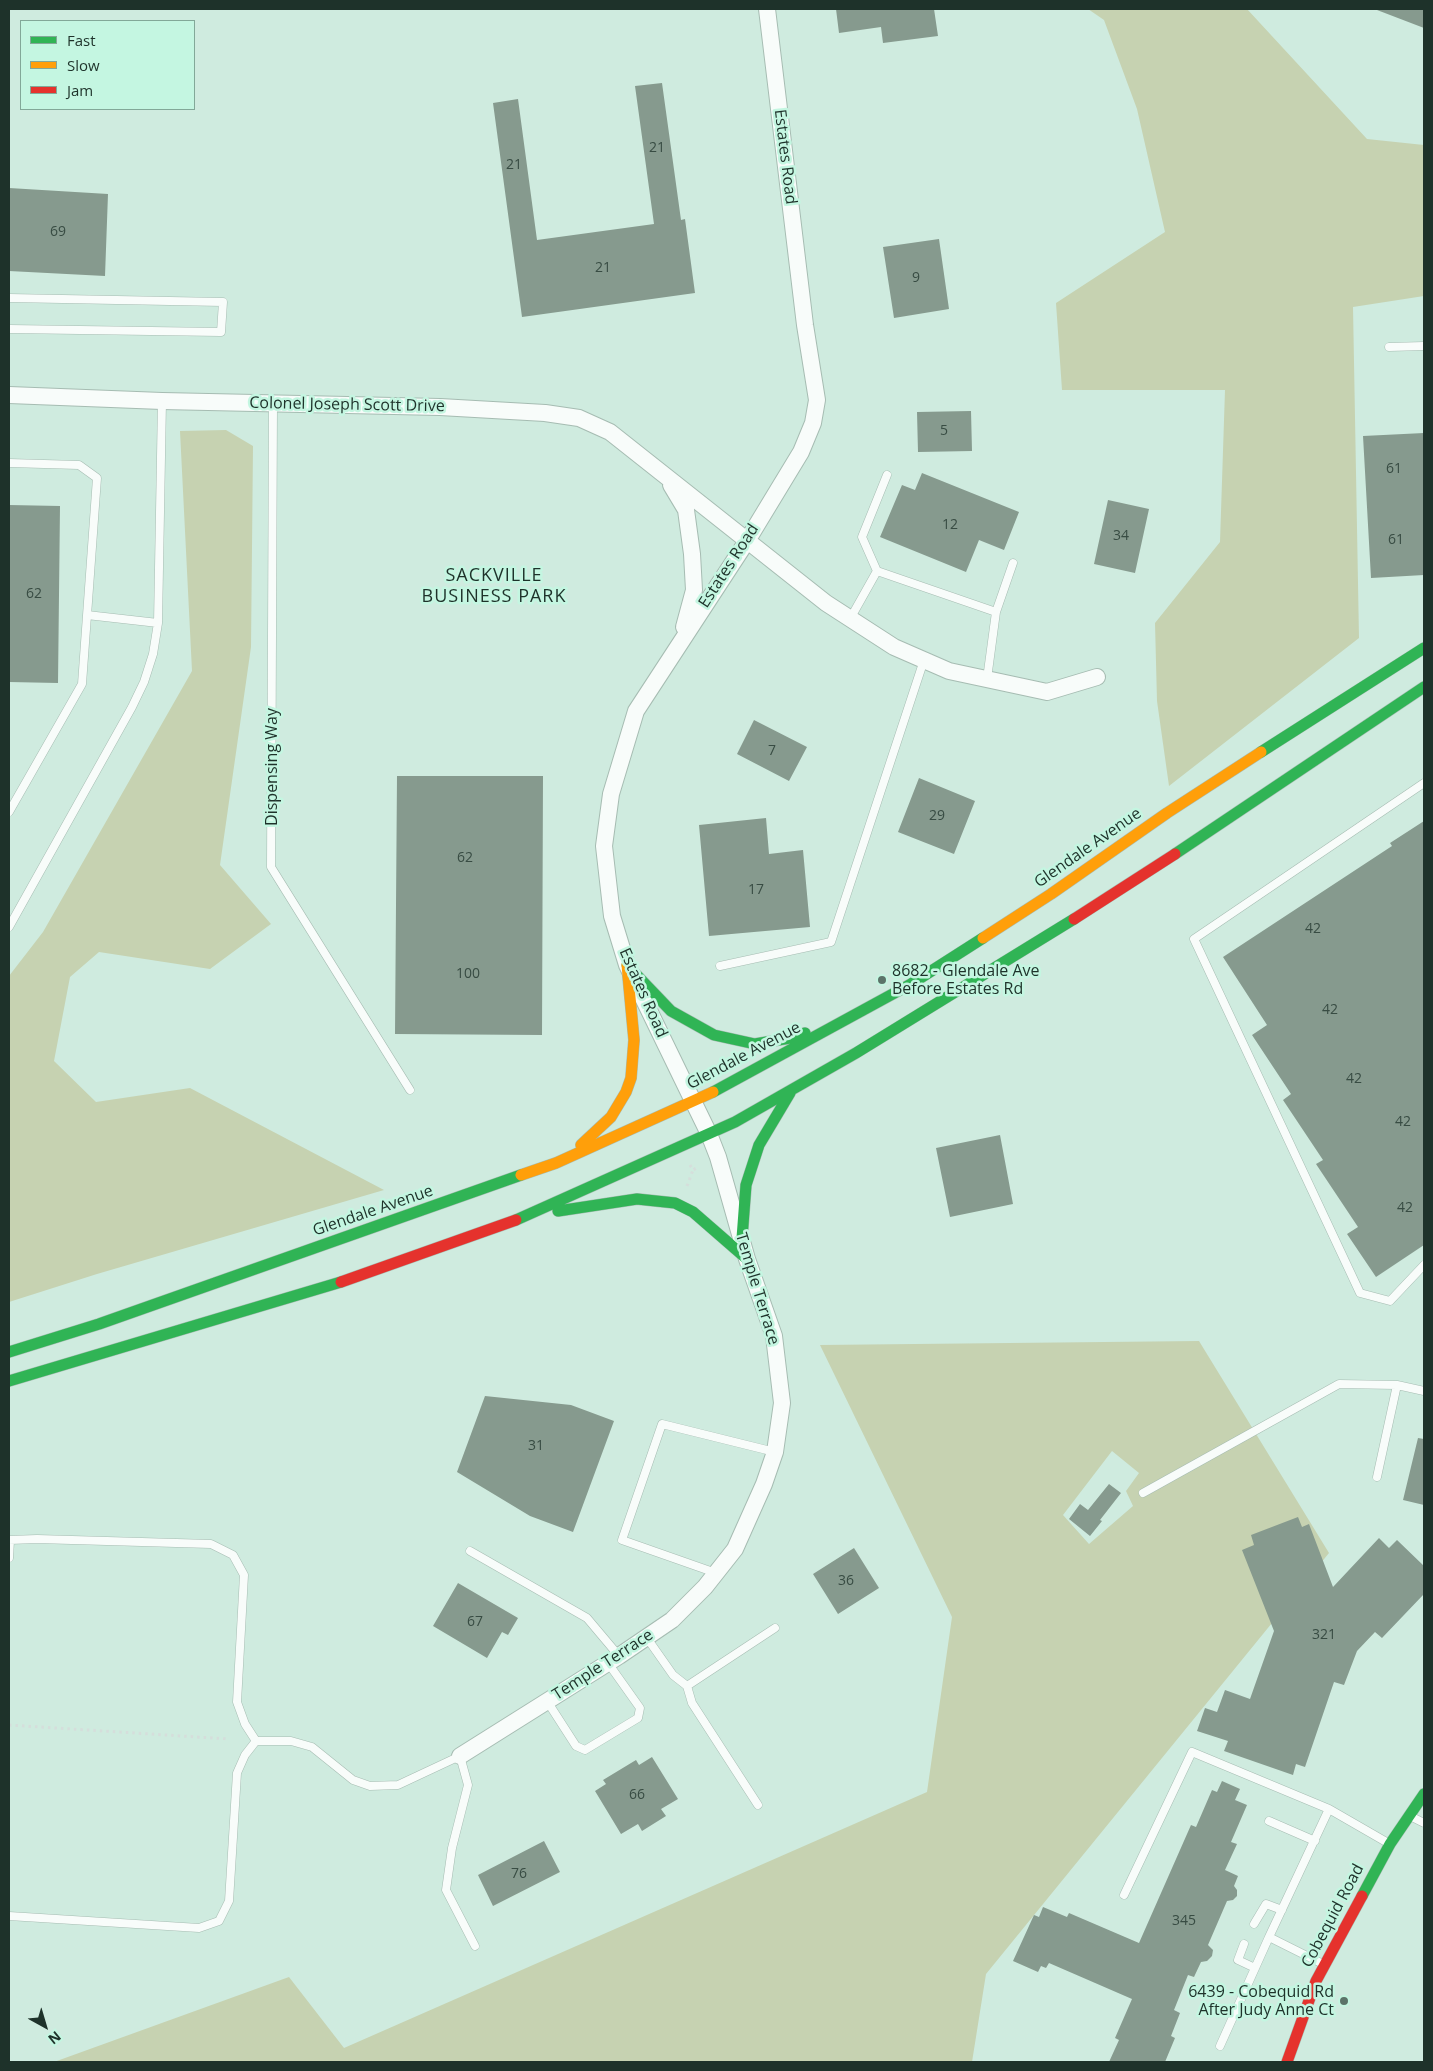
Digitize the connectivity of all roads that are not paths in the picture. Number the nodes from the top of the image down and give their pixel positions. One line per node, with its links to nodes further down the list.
1 (767, 9): 12 (street, Estates Road)
2 (9, 298): 3 (lane)
3 (9, 329)
4 (1424, 346): 5 (lane)
5 (1389, 347)
6 (9, 395): 7 (street, Colonel Joseph Scott Drive)
7 (162, 401): 8 (street, Colonel Joseph Scott Drive); 18 (lane)
8 (274, 403): 11 (street, Colonel Joseph Scott Drive); 31 (lane, Dispensing Way)
9 (9, 463): 16 (lane)
10 (887, 475): 14 (lane)
11 (666, 477): 12 (street, Colonel Joseph Scott Drive); 19 (street, Colonel Joseph Scott Drive)
12 (747, 541): 17 (street, Colonel Joseph Scott Drive); 19 (street, Estates Road)
13 (1013, 563): 15 (lane)
14 (877, 571): 15 (lane); 17 (lane)
15 (996, 612): 23 (lane)
16 (87, 615): 18 (lane); 26 (lane)
17 (850, 619): 21 (street, Colonel Joseph Scott Drive)
18 (158, 623): 27 (lane)
19 (679, 644): 28 (street, Estates Road)
20 (1424, 648): 30 (main road, Glendale Avenue)
21 (924, 660): 23 (street, Colonel Joseph Scott Drive); 29 (lane)
22 (1097, 677): 23 (street, Colonel Joseph Scott Drive)
23 (987, 679)
24 (1424, 687): 32 (main road)
25 (1424, 784): 39 (lane)
26 (9, 812)
27 (9, 926)
28 (627, 964): 30 (main road); 33 (street, Estates Road); 35 (main road)
29 (720, 966)
30 (839, 1023): 33 (main road, Glendale Avenue)
31 (410, 1090)
32 (790, 1092): 34 (main road); 37 (main road)
33 (693, 1101): 34 (street, Temple Terrace); 35 (main road, Glendale Avenue)
34 (709, 1134): 36 (main road); 37 (street, Temple Terrace)
35 (556, 1163): 40 (main road, Glendale Avenue)
36 (528, 1216): 38 (main road); 41 (main road)
37 (742, 1238): 38 (street, Temple Terrace)
38 (747, 1259): 44 (street, Temple Terrace)
39 (1424, 1265)
40 (9, 1352)
41 (9, 1381)
42 (1397, 1385): 43 (lane); 45 (lane); 46 (lane)
43 (1424, 1391)
44 (775, 1452): 50 (street, Temple Terrace); 50 (lane)
45 (1377, 1477)
46 (1143, 1493)
47 (9, 1540): 49 (lane); 56 (lane)
48 (470, 1551): 53 (lane)
49 (9, 1558)
50 (716, 1574): 52 (street, Temple Terrace)
51 (775, 1628): 54 (lane)
52 (647, 1638): 53 (street, Temple Terrace); 54 (lane)
53 (614, 1660): 55 (street, Temple Terrace); 55 (lane)
54 (687, 1686): 59 (lane)
55 (547, 1701): 57 (street, Temple Terrace)
56 (256, 1740): 57 (lane); 68 (lane)
57 (460, 1756): 72 (lane)
58 (1424, 1794): 61 (main road, Cobequid Road)
59 (758, 1805)
60 (1329, 1809): 64 (lane); 65 (lane); 66 (lane)
61 (1410, 1816): 63 (lane); 65 (main road, Cobequid Road)
62 (1269, 1821): 64 (lane)
63 (1424, 1823)
64 (1315, 1841): 67 (lane)
65 (1390, 1844): 73 (main road, Cobequid Road)
66 (1124, 1895)
67 (1282, 1910): 69 (lane); 70 (lane)
68 (9, 1916)
69 (1254, 1924)
70 (1269, 1937): 73 (lane); 74 (lane)
71 (1244, 1944): 74 (lane)
72 (475, 1946)
73 (1325, 1965): 76 (main road, Cobequid Road)
74 (1255, 1968): 75 (lane)
75 (1220, 2046)
76 (1287, 2062)

